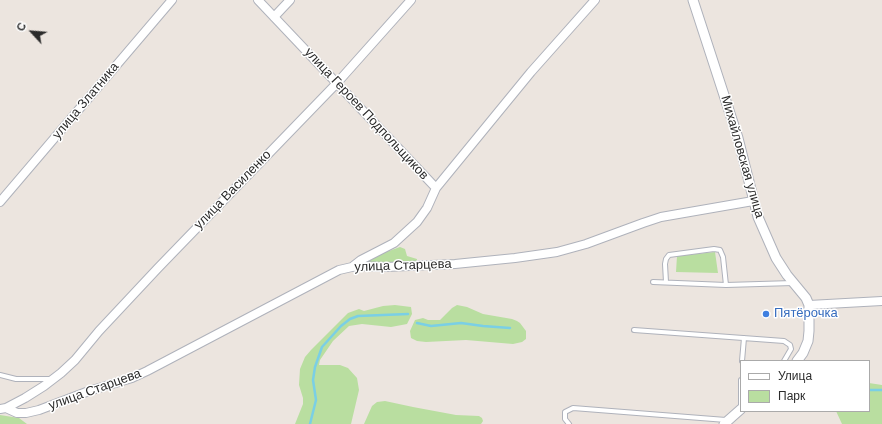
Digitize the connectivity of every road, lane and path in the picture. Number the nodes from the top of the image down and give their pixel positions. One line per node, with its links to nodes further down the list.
1 (172, 0): 11 (street, улица Златника)
2 (258, 0): 7 (street, улица Героев Подпольщиков)
3 (290, 0): 7 (street)
4 (411, 0): 8 (street, улица Василенко)
5 (595, 0): 9 (street, улица Героев Подпольщиков)
6 (693, 0): 10 (street, Михайловская улица)
7 (274, 17): 8 (street, улица Героев Подпольщиков)
8 (336, 83): 9 (street, улица Героев Подпольщиков); 25 (street, улица Василенко)
9 (436, 188): 12 (street)
10 (753, 201): 12 (street, улица Старцева); 15 (street, Михайловская улица)
11 (0, 202)
12 (352, 267): 26 (street, улица Старцева)
13 (653, 282): 14 (lane)
14 (666, 282): 16 (lane); 16 (lane)
15 (793, 283): 16 (lane); 18 (street, Михайловская улица)
16 (726, 285)
17 (882, 301): 18 (street)
18 (809, 306): 23 (street)
19 (634, 330): 20 (lane)
20 (744, 338): 21 (lane); 22 (lane)
21 (742, 360)
22 (785, 360)
23 (798, 360)
24 (0, 375): 25 (lane)
25 (54, 379): 26 (street, улица Василенко)
26 (3, 408)
27 (740, 409): 28 (street)
28 (726, 422): 29 (lane)
29 (569, 424)

